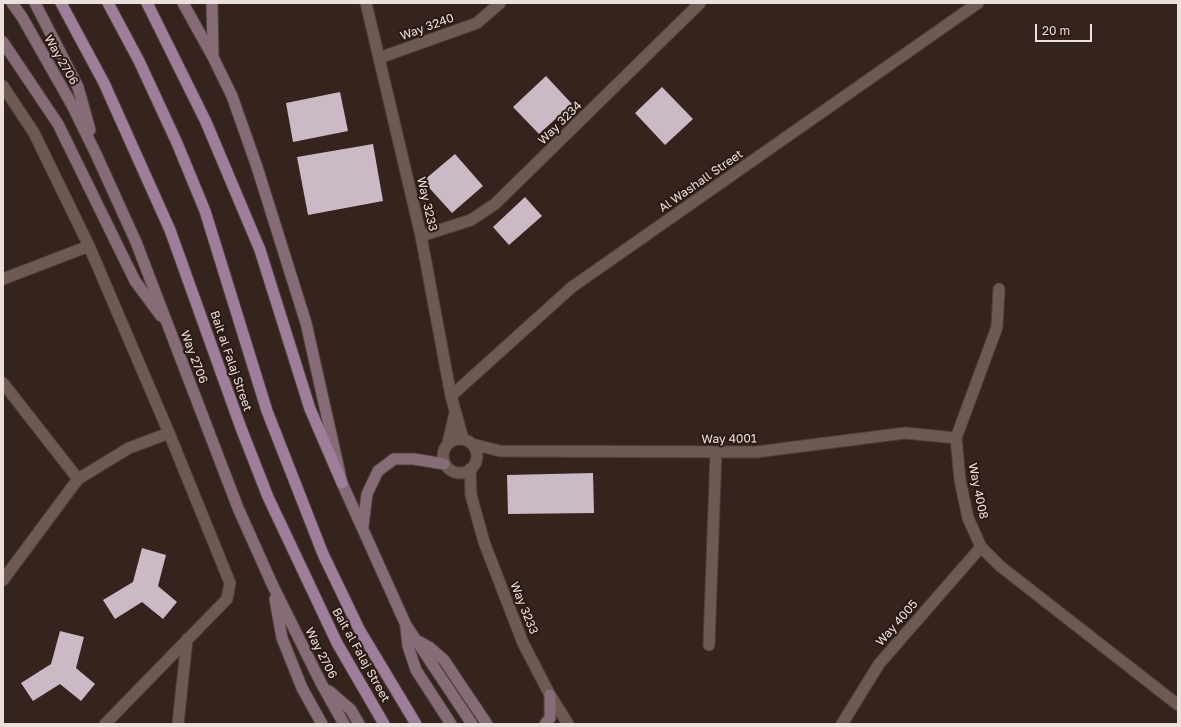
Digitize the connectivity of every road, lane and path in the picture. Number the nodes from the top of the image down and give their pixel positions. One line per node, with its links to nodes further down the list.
1 (12, 3): 16 (main road, Way 2706)
2 (35, 3): 16 (main road)
3 (61, 3): 54 (main road, Bait al Falaj Street)
4 (108, 3): 55 (main road, Bait al Falaj Street)
5 (147, 3): 36 (main road)
6 (183, 3): 13 (main road)
7 (212, 3): 13 (main road)
8 (366, 3): 14 (street, Way 3233)
9 (500, 3): 14 (street, Way 3240)
10 (700, 3): 17 (street, Way 3234)
11 (978, 3): 23 (street, Al Washall Street)
12 (3, 42): 21 (main road)
13 (213, 56): 36 (main road)
14 (379, 58): 17 (street, Way 3233)
15 (3, 86): 18 (street)
16 (96, 154): 21 (main road, Way 2706)
17 (421, 236): 23 (street, Way 3233)
18 (88, 246): 19 (street); 25 (street)
19 (3, 279)
20 (999, 289): 26 (street, Way 4008)
21 (170, 329): 41 (main road, Way 2706)
22 (3, 384): 35 (street)
23 (451, 396): 24 (street, Way 3233)
24 (455, 412): 27 (street, Way 3233); 28 (street, Way 3233)
25 (169, 433): 35 (street); 43 (street)
26 (956, 438): 30 (street, Way 4001); 39 (street, Way 4008)
27 (467, 442): 28 (street); 29 (street, Way 4001); 31 (street)
28 (448, 443): 32 (street)
29 (500, 451): 30 (street, Way 4001); 31 (street, Way 4001)
30 (716, 452): 45 (street)
31 (476, 459): 33 (street)
32 (444, 464): 34 (street); 38 (main road)
33 (470, 469): 34 (street); 37 (street, Way 3233)
34 (456, 473): 37 (street, Way 3233)
35 (78, 479): 40 (street)
36 (342, 483): 38 (main road)
37 (471, 496): 47 (street, Way 3233)
38 (363, 527): 42 (main road)
39 (981, 547): 48 (street, Way 4008); 61 (street, Way 4005)
40 (3, 580)
41 (272, 584): 46 (main road, Way 2706); 51 (main road)
42 (406, 625): 44 (main road); 56 (main road)
43 (187, 639): 49 (street); 50 (street)
44 (416, 640): 57 (main road); 58 (main road)
45 (709, 645)
46 (321, 684): 52 (main road, Way 2706); 53 (main road)
47 (550, 695): 59 (main road); 60 (street, Way 3233)
48 (1178, 705)
49 (105, 724)
50 (178, 724)
51 (322, 724)
52 (344, 724)
53 (359, 724)
54 (384, 724)
55 (416, 724)
56 (451, 724)
57 (472, 724)
58 (487, 724)
59 (546, 724)
60 (568, 724)
61 (842, 724)

